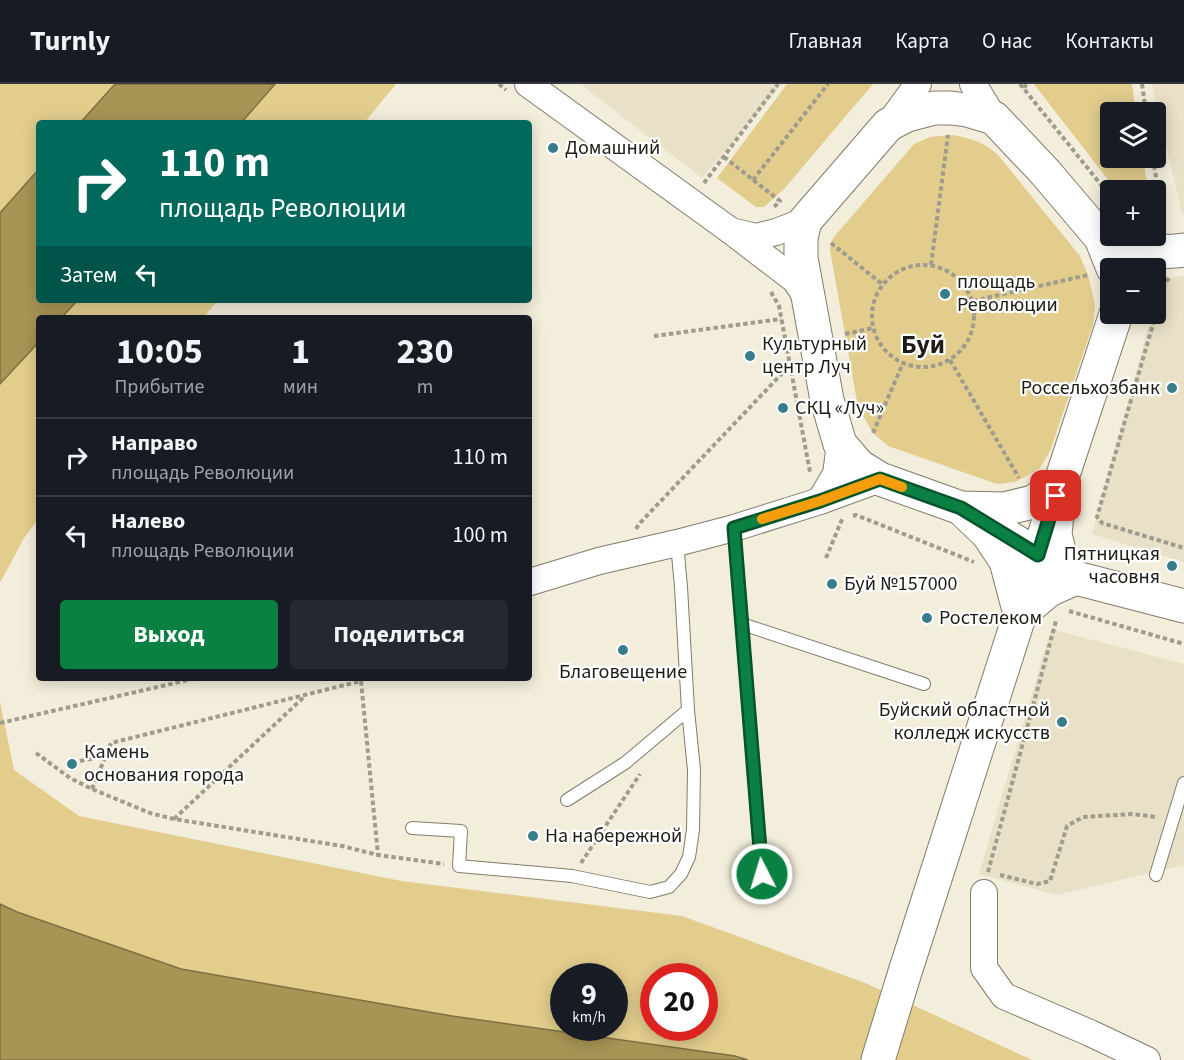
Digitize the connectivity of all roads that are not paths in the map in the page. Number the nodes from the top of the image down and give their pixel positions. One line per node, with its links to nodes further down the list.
1 (918, 84): 5 (street)
2 (973, 84): 4 (street)
3 (520, 91): 7 (street)
4 (994, 118): 5 (main road); 8 (main road)
5 (888, 125): 6 (main road)
6 (805, 221): 7 (street); 12 (main road)
7 (731, 231): 12 (street)
8 (1100, 237)
9 (1125, 246): 10 (main road)
10 (1171, 251): 11 (main road)
11 (1151, 258)
12 (808, 299): 14 (main road)
13 (1113, 324): 16 (main road)
14 (840, 444): 15 (main road); 17 (street)
15 (880, 479): 17 (street); 18 (main road)
16 (1060, 484): 18 (main road); 21 (main road); 22 (main road)
17 (820, 501): 19 (street)
18 (961, 508): 21 (main road); 25 (main road)
19 (734, 528): 20 (street); 26 (lane)
20 (677, 543): 23 (street); 28 (lane)
21 (1038, 555): 22 (main road); 25 (main road)
22 (1076, 578): 24 (main road); 25 (main road)
23 (532, 581)
24 (1184, 606)
25 (1020, 614): 35 (main road)
26 (742, 624): 27 (lane); 32 (lane)
27 (924, 684)
28 (688, 710): 30 (lane); 31 (lane)
29 (1184, 783): 33 (lane)
30 (567, 800)
31 (412, 828)
32 (762, 874)
33 (1156, 875)
34 (986, 882): 36 (street)
35 (878, 1060)
36 (1147, 1060)

